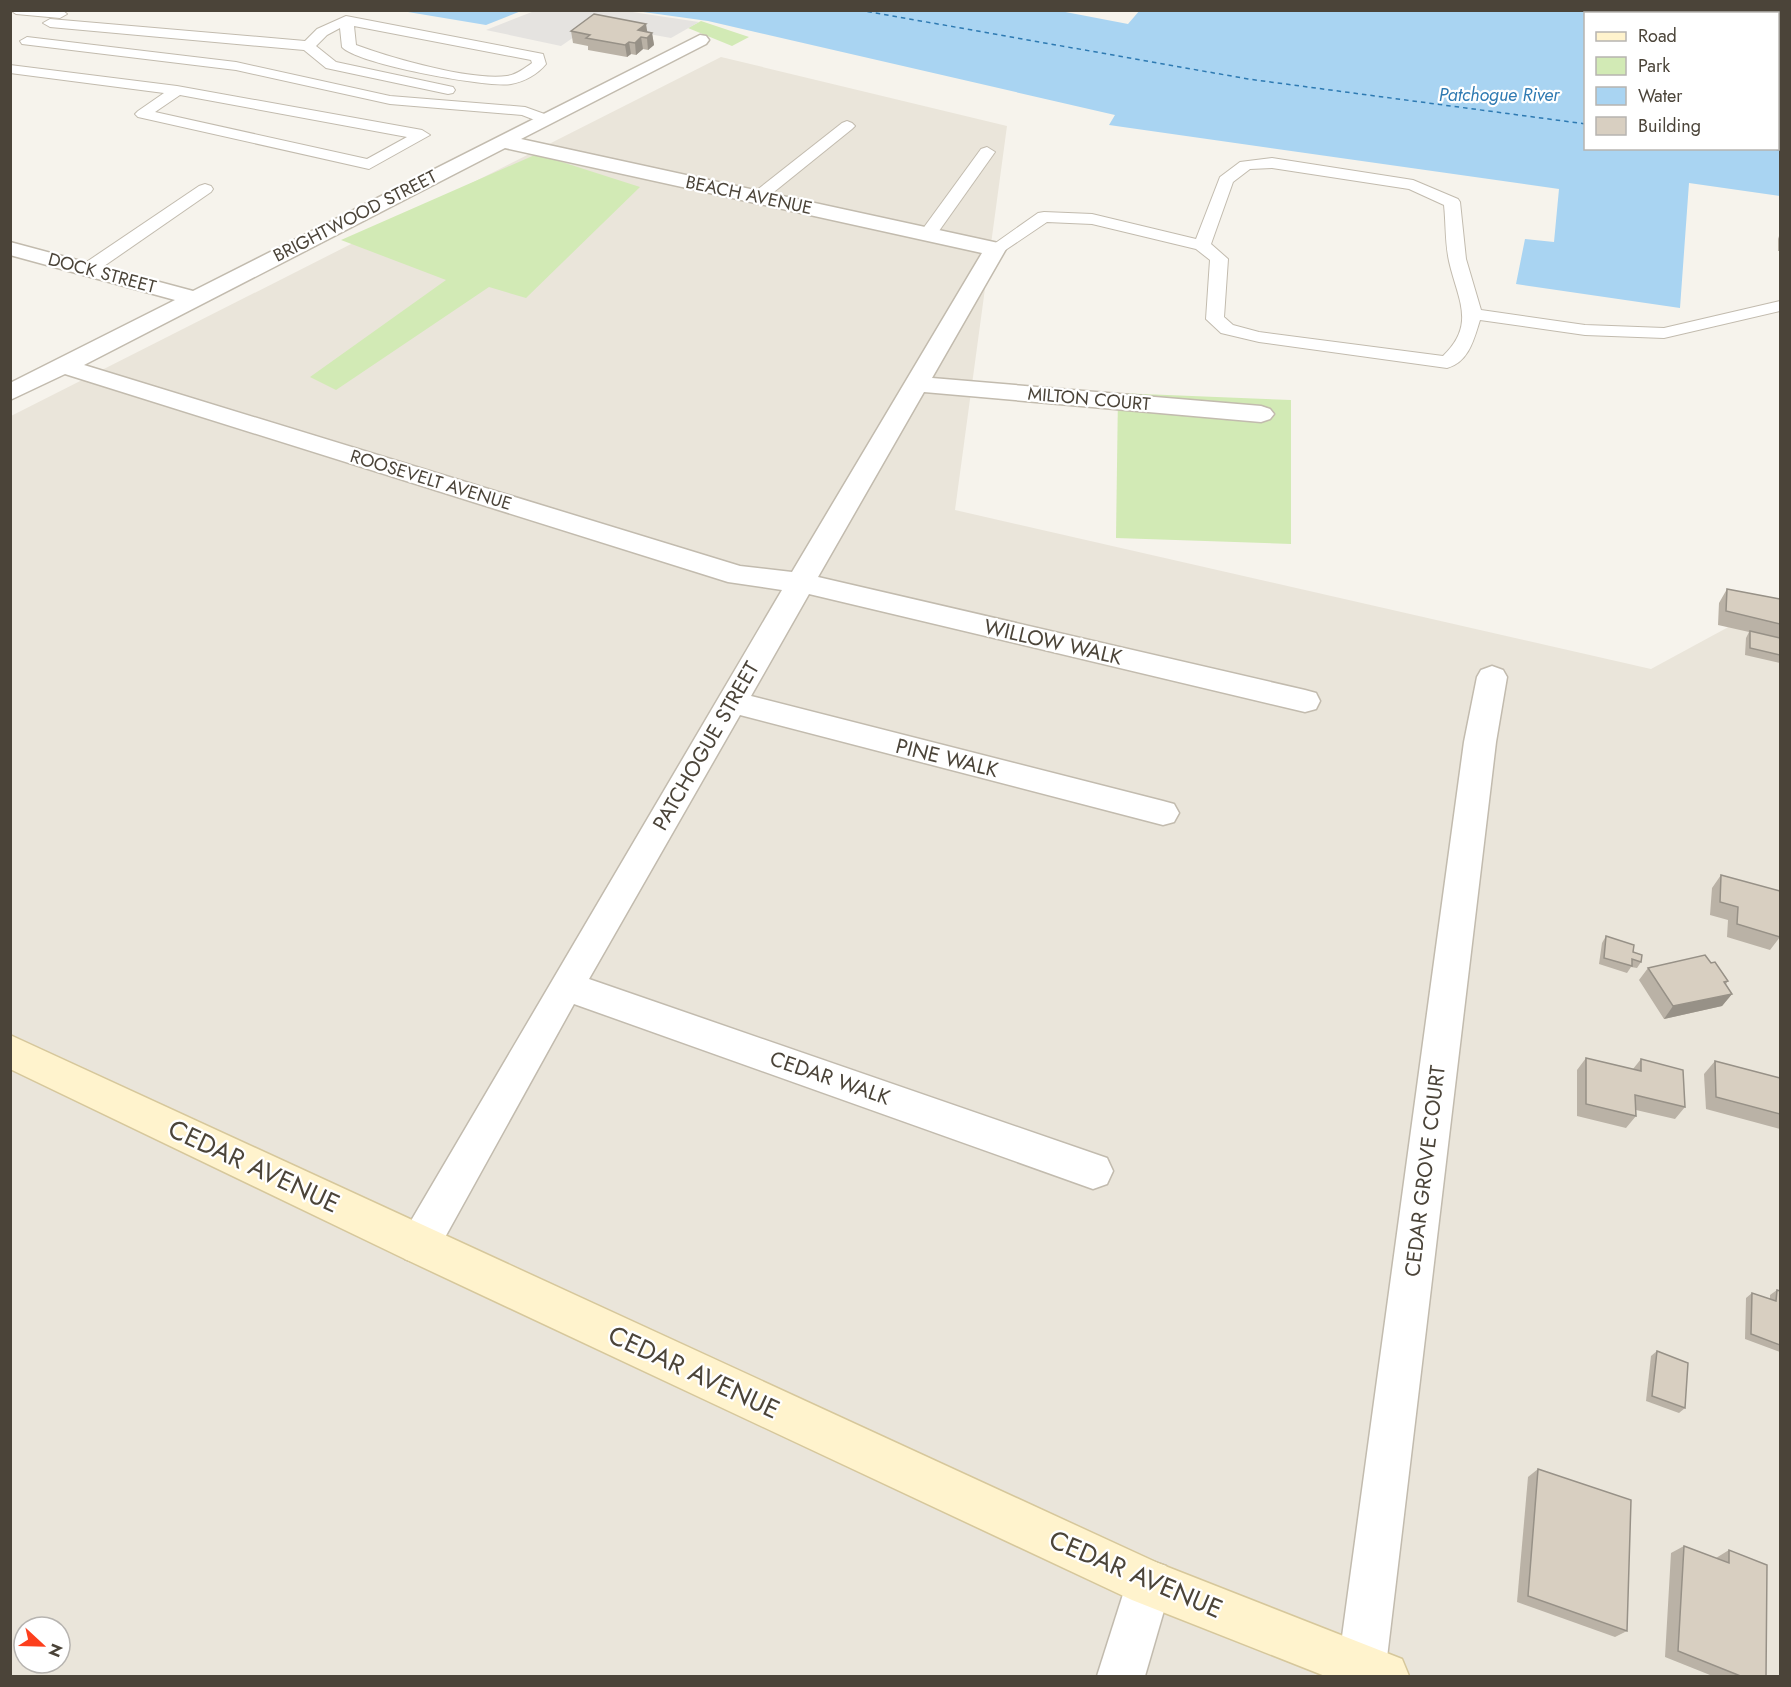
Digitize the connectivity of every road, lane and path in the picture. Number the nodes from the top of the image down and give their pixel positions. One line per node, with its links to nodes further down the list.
1 (16, 10): 2 (lane)
2 (58, 16): 5 (lane); 8 (lane)
3 (346, 20): 3 (lane); 5 (lane)
4 (700, 40): 8 (street, BRIGHTWOOD STREET)
5 (308, 46): 8 (lane)
6 (10, 69): 7 (lane)
7 (177, 90): 7 (lane)
8 (554, 114): 10 (street, BRIGHTWOOD STREET)
9 (847, 126): 13 (lane)
10 (502, 141): 13 (street, BEACH AVENUE); 19 (street, BRIGHTWOOD STREET)
11 (987, 152): 14 (lane)
12 (205, 189): 18 (lane)
13 (758, 197): 14 (street, BEACH AVENUE)
14 (928, 234): 17 (street, BEACH AVENUE)
15 (1202, 245): 17 (lane); 21 (lane); 21 (lane)
16 (10, 248): 18 (street, DOCK STREET)
17 (995, 249): 23 (street, PATCHOGUE STREET)
18 (88, 269): 19 (street, DOCK STREET)
19 (194, 298): 22 (street, BRIGHTWOOD STREET)
20 (1780, 306): 21 (lane)
21 (1473, 314)
22 (63, 366): 24 (street, BRIGHTWOOD STREET); 26 (street, ROOSEVELT AVENUE)
23 (916, 384): 25 (street, MILTON COURT); 26 (street, PATCHOGUE STREET)
24 (10, 393)
25 (1262, 414)
26 (802, 583): 28 (street, WILLOW WALK); 29 (street, PATCHOGUE STREET)
27 (1492, 677): 36 (street, CEDAR GROVE COURT)
28 (1305, 701)
29 (732, 702): 30 (street, PINE WALK); 31 (street, PATCHOGUE STREET)
30 (1163, 813)
31 (566, 986): 33 (street, CEDAR WALK); 34 (street, PATCHOGUE STREET)
32 (10, 1051): 34 (street, CEDAR AVENUE)
33 (1093, 1171)
34 (419, 1245): 35 (street, CEDAR AVENUE)
35 (1149, 1583): 36 (street, CEDAR AVENUE); 37 (street)
36 (1373, 1671)
37 (1121, 1677)

